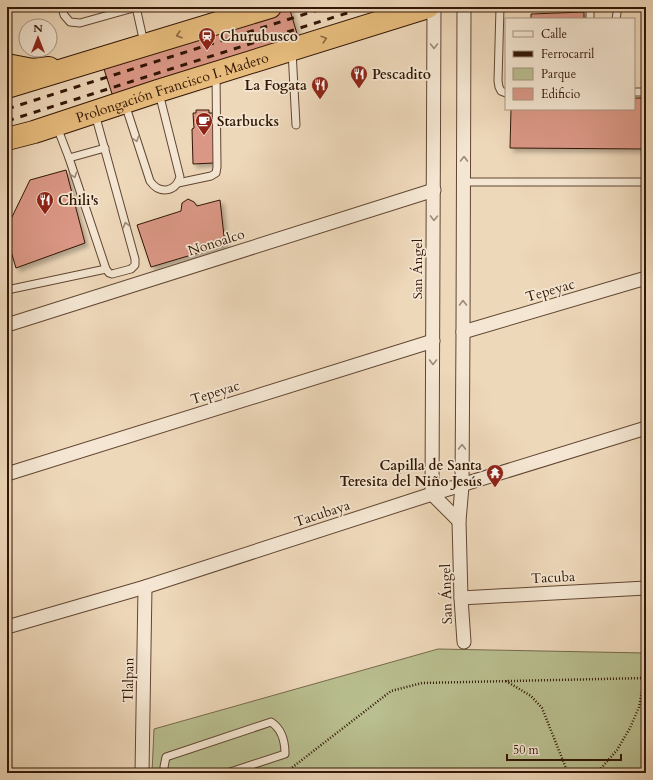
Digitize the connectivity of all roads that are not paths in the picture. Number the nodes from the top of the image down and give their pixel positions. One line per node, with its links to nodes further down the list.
1 (62, 7): 2 (lane)
2 (136, 7): 13 (lane)
3 (270, 7): 10 (highway)
4 (428, 7): 14 (highway, Prolongación Francisco I. Madero, one-way to 4)
5 (434, 7): 33 (street, San Ángel, one-way to 33)
6 (464, 7): 30 (street, San Ángel, one-way to 6)
7 (500, 7): 22 (lane)
8 (590, 7): 11 (lane)
9 (618, 7): 12 (lane)
10 (234, 11): 13 (highway, one-way to 13)
11 (590, 18)
12 (616, 18)
13 (144, 45): 15 (highway)
14 (292, 49): 17 (highway, Prolongación Francisco I. Madero); 26 (lane)
15 (92, 61): 16 (highway); 18 (highway)
16 (7, 65)
17 (216, 73): 19 (highway, Prolongación Francisco I. Madero); 32 (lane)
18 (7, 87)
19 (158, 91): 23 (highway, Prolongación Francisco I. Madero); 32 (lane)
20 (635, 92): 21 (lane)
21 (646, 92)
22 (505, 93)
23 (124, 102): 24 (highway, Prolongación Francisco I. Madero); 32 (lane, one-way to 32)
24 (95, 112): 25 (highway, Prolongación Francisco I. Madero); 28 (lane)
25 (56, 125): 27 (highway, Prolongación Francisco I. Madero); 29 (lane)
26 (296, 125)
27 (7, 139)
28 (105, 148): 29 (lane); 34 (lane, one-way to 28)
29 (68, 158): 34 (lane, one-way to 34)
30 (464, 182): 31 (lane); 38 (street, San Ángel, one-way to 30)
31 (646, 182)
32 (178, 183)
33 (434, 190): 37 (street, Nonoalco); 39 (street, San Ángel, one-way to 39)
34 (106, 269): 36 (lane)
35 (646, 278): 38 (street, Tepeyac)
36 (7, 290)
37 (7, 325)
38 (463, 332): 42 (street, San Ángel, one-way to 38)
39 (433, 342): 41 (street, Tepeyac); 43 (street, San Ángel, one-way to 43)
40 (646, 428): 42 (street, Tacubaya)
41 (7, 474)
42 (462, 486): 43 (street, Tacubaya); 44 (street, San Ángel)
43 (432, 494): 44 (street); 45 (street, Tacubaya)
44 (459, 521): 47 (street, San Ángel)
45 (145, 587): 48 (street, Tacubaya); 50 (street, Tlalpan)
46 (646, 588): 47 (street, Tacuba)
47 (461, 598): 49 (street, San Ángel)
48 (7, 627)
49 (464, 642)
50 (142, 773)
51 (165, 773): 52 (lane)
52 (227, 773)

